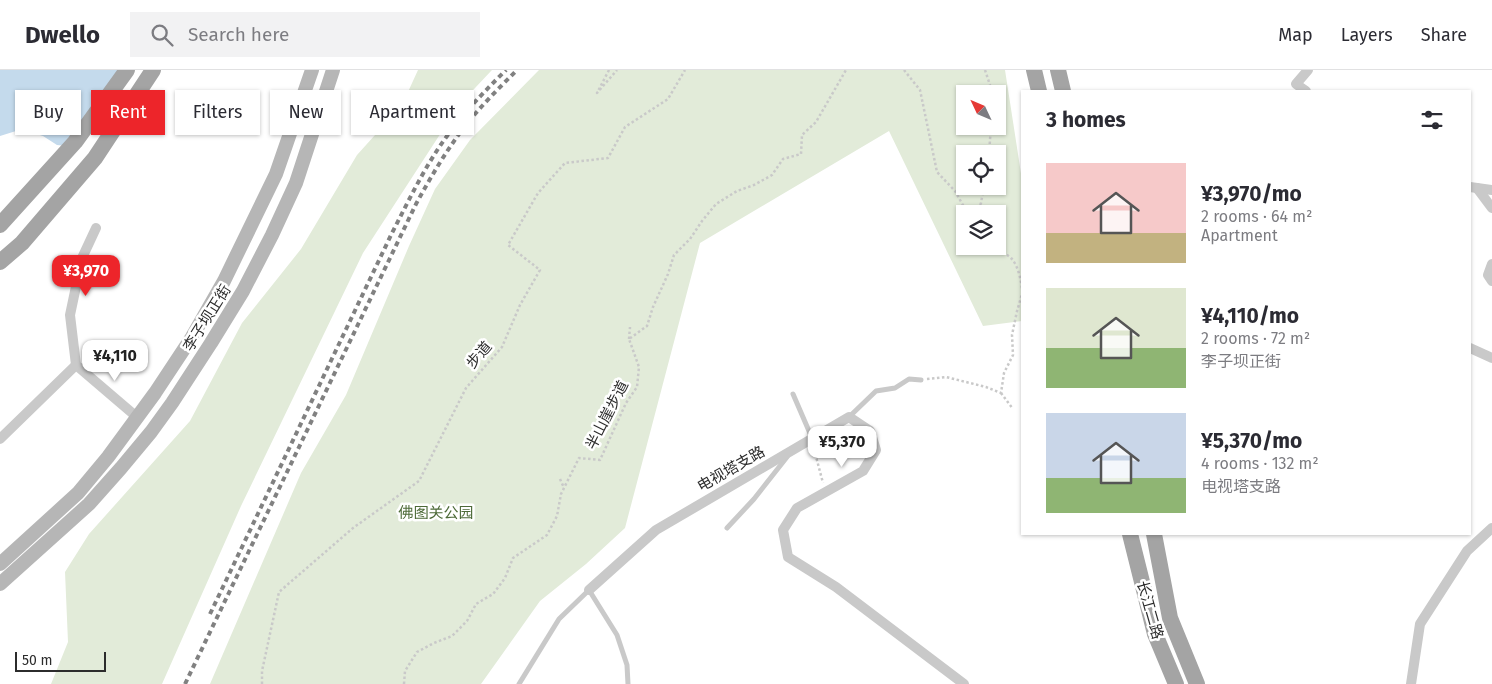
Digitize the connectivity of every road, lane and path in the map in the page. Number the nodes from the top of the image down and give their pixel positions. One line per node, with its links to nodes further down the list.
1 (127, 70): 22 (main road)
2 (153, 70): 24 (main road)
3 (312, 70): 42 (main road, 李子坝正街)
4 (333, 70): 54 (main road, 李子坝正街)
5 (609, 70): 6 (path)
6 (618, 70)
7 (685, 70): 56 (path, 步道)
8 (846, 70): 33 (path)
9 (904, 70): 20 (path)
10 (985, 70): 14 (path)
11 (1034, 70): 15 (main road)
12 (1058, 70): 16 (main road)
13 (1308, 70): 17 (street)
14 (990, 85)
15 (1038, 90)
16 (1063, 90)
17 (1305, 90)
18 (1474, 188): 19 (street); 21 (street)
19 (1492, 190)
20 (963, 205)
21 (1492, 208)
22 (0, 225)
23 (96, 228): 36 (street)
24 (22, 242): 26 (main road); 28 (main road)
25 (1006, 255): 30 (path)
26 (0, 262)
27 (1492, 264): 29 (street)
28 (0, 271)
29 (1492, 281)
30 (1021, 282)
31 (1021, 297): 38 (path)
32 (630, 326): 33 (path)
33 (629, 339): 47 (path, 半山崖步道)
34 (1471, 348): 35 (street)
35 (1492, 358)
36 (76, 365): 42 (street); 43 (street)
37 (921, 380): 38 (path); 41 (lane)
38 (1001, 393): 40 (path)
39 (793, 394): 44 (lane)
40 (1014, 409)
41 (849, 417): 44 (street, 电视塔支路); 48 (street)
42 (138, 418): 53 (main road, 李子坝正街)
43 (0, 439)
44 (812, 439): 45 (street, 电视塔支路); 48 (path)
45 (792, 451): 49 (lane); 55 (street, 电视塔支路)
46 (560, 478): 47 (path)
47 (564, 488): 57 (path, 半山崖步道)
48 (825, 492): 60 (street)
49 (727, 528)
50 (1492, 528): 63 (street)
51 (1130, 535): 61 (main road, 长江二路)
52 (1154, 535): 62 (main road, 长江二路)
53 (0, 564)
54 (0, 584)
55 (589, 590): 58 (lane); 59 (lane)
56 (262, 684)
57 (404, 684)
58 (519, 684)
59 (628, 684)
60 (964, 684)
61 (1176, 684)
62 (1197, 684)
63 (1411, 684)

